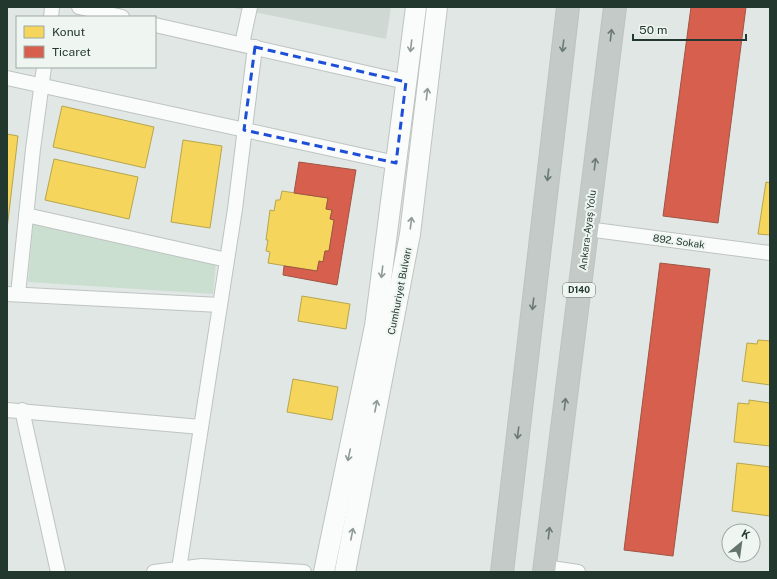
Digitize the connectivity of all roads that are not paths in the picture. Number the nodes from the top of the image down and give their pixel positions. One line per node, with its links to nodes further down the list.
1 (79, 7): 7 (street)
2 (250, 7): 10 (street)
3 (416, 7): 13 (main road, Cumhuriyet Bulvarı, one-way to 13)
4 (437, 7): 32 (main road, Cumhuriyet Bulvarı, one-way to 4)
5 (568, 7): 33 (highway, one-way to 33)
6 (615, 7): 18 (highway, Ankara-Ayaş Yolu / D140, one-way to 6)
7 (104, 10): 8 (street)
8 (119, 16)
9 (156, 25): 10 (street)
10 (248, 46): 13 (street); 15 (street)
11 (44, 68): 14 (street)
12 (7, 78): 14 (street)
13 (406, 82): 16 (main road, Cumhuriyet Bulvarı)
14 (42, 85): 15 (street); 17 (street)
15 (244, 130): 16 (street); 20 (street)
16 (396, 163): 31 (main road, Cumhuriyet Bulvarı, one-way to 31)
17 (26, 215): 20 (street); 21 (street)
18 (587, 228): 19 (street, 892. Sokak); 27 (highway, Ankara-Ayaş Yolu / D140, one-way to 18)
19 (770, 253)
20 (227, 260): 22 (street)
21 (13, 294): 22 (street)
22 (220, 305): 25 (street)
23 (7, 410): 24 (street)
24 (22, 410): 25 (street); 28 (street)
25 (201, 427): 26 (street)
26 (179, 568): 29 (street); 30 (street)
27 (544, 570): 34 (street)
28 (58, 572)
29 (154, 572)
30 (304, 572)
31 (324, 572)
32 (345, 572)
33 (502, 572)
34 (578, 572)

